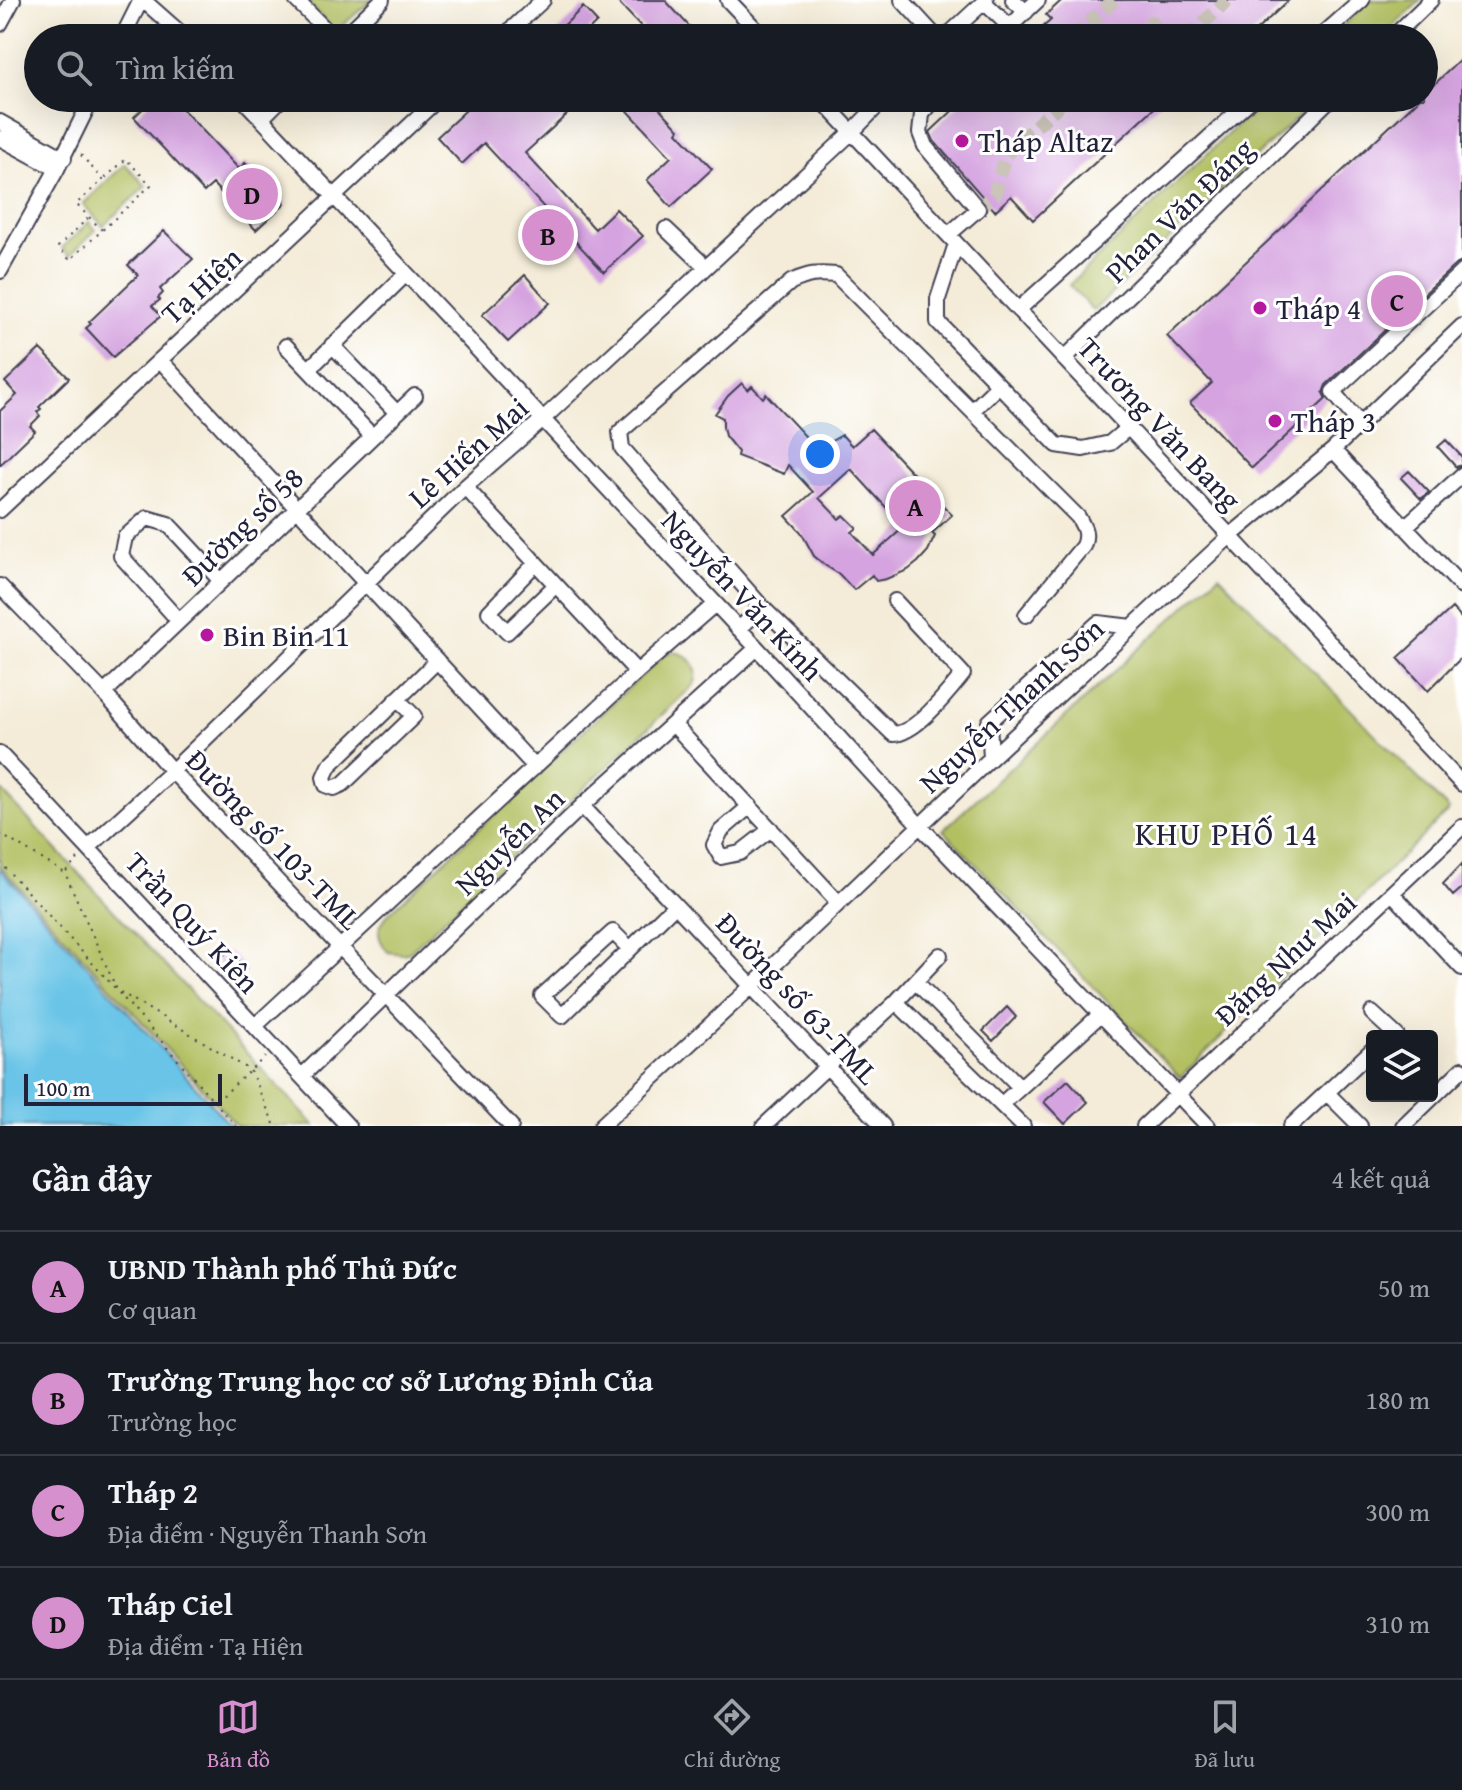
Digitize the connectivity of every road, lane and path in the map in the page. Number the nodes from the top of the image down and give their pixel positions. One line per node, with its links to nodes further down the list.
1 (13, 0): 14 (street)
2 (142, 0): 15 (street); 16 (street)
3 (296, 0): 17 (street)
4 (382, 0): 18 (street)
5 (543, 0): 19 (street)
6 (728, 0): 20 (street)
7 (902, 0): 21 (street)
8 (1013, 0): 13 (street)
9 (1038, 0): 13 (street)
10 (1362, 0): 25 (street)
11 (1431, 0): 26 (street)
12 (985, 1): 22 (street); 23 (street)
13 (1026, 12): 24 (street)
14 (0, 24)
15 (129, 24)
16 (170, 24)
17 (320, 24)
18 (357, 24)
19 (517, 24)
20 (747, 24)
21 (924, 24)
22 (960, 24)
23 (1007, 24)
24 (1013, 24)
25 (1335, 24)
26 (1406, 24)
27 (85, 112): 40 (street)
28 (256, 112): 36 (street, Nguyễn Văn Kỉnh)
29 (268, 112): 36 (street)
30 (424, 112): 43 (street, Tạ Hiện)
31 (833, 112): 38 (street, Trương Văn Bang)
32 (871, 112): 38 (street, Lê Hiến Mai)
33 (924, 112): 47 (street)
34 (1237, 112): 52 (street, Phan Văn Đáng)
35 (1317, 112): 56 (street, Phan Văn Đáng)
36 (262, 118): 43 (street, Nguyễn Văn Kỉnh)
37 (0, 122): 41 (street)
38 (852, 132): 47 (street, Trương Văn Bang); 48 (street, Lê Hiến Mai)
39 (0, 138): 41 (street)
40 (70, 142): 41 (street); 42 (path)
41 (60, 163): 49 (street)
42 (103, 180): 44 (path); 46 (path)
43 (335, 195): 51 (street, Nguyễn Văn Kỉnh); 57 (street, Tạ Hiện)
44 (88, 218): 46 (path); 46 (path)
45 (666, 229): 48 (street)
46 (102, 230)
47 (952, 239): 52 (street, Trương Văn Bang); 59 (street)
48 (706, 267): 63 (street, Lê Hiến Mai)
49 (0, 271)
50 (1462, 272): 64 (street)
51 (406, 274): 54 (street); 63 (street, Nguyễn Văn Kỉnh)
52 (1018, 310): 56 (street, Trương Văn Bang)
53 (1462, 326): 64 (street, Nguyễn Thanh Sơn)
54 (332, 345): 58 (street); 62 (street)
55 (286, 346): 58 (street)
56 (1064, 359): 65 (street, Trương Văn Bang)
57 (160, 360): 70 (street); 71 (street, Tạ Hiện)
58 (309, 369): 66 (street)
59 (999, 385): 61 (street); 65 (street)
60 (415, 396): 62 (street, Đường số 58)
61 (972, 411): 82 (street); 83 (street)
62 (397, 413): 66 (street, Đường số 58)
63 (543, 419): 69 (street, Lê Hiến Mai); 81 (street, Nguyễn Văn Kỉnh)
64 (1360, 424): 67 (street, Nguyễn Thanh Sơn)
65 (1128, 428): 73 (street, Trương Văn Bang)
66 (372, 436): 70 (street, Đường số 58)
67 (1333, 450): 72 (street); 73 (street, Nguyễn Thanh Sơn)
68 (1462, 475): 72 (street)
69 (465, 487): 74 (street); 76 (street, Lê Hiến Mai)
70 (297, 509): 75 (street, Đường số 58); 76 (street)
71 (0, 510)
72 (1405, 527): 79 (street)
73 (1230, 536): 85 (street, Nguyễn Thanh Sơn); 97 (street, Trương Văn Bang)
74 (536, 563): 77 (street); 77 (street)
75 (221, 581): 84 (street, Đường số 58); 84 (street)
76 (366, 583): 88 (street); 96 (street, Lê Hiến Mai)
77 (556, 585): 89 (street)
78 (0, 586): 90 (street, Đường số 103-TML)
79 (1462, 587)
80 (895, 601): 82 (street)
81 (715, 604): 86 (street, Nguyễn Văn Kỉnh); 89 (street, Nguyễn An)
82 (762, 607): 86 (street)
83 (1026, 615)
84 (179, 621): 90 (street, Đường số 58)
85 (1132, 627): 94 (street, Nguyễn Thanh Sơn); 94 (street)
86 (739, 629): 87 (street, Nguyễn Văn Kỉnh)
87 (757, 648): 92 (street, Nguyễn An); 100 (street, Nguyễn Văn Kỉnh)
88 (437, 661): 91 (street); 95 (street)
89 (637, 672): 95 (street, Nguyễn An)
90 (104, 693): 96 (street, Đường số 103-TML)
91 (397, 699): 91 (street)
92 (674, 725): 98 (street, Nguyễn An); 99 (street)
93 (0, 754): 104 (street, Trần Quý Kiên)
94 (991, 758): 100 (street, Nguyễn Thanh Sơn)
95 (535, 767): 110 (street, Nguyễn An)
96 (172, 771): 104 (street, Lê Hiến Mai); 110 (street, Đường số 103-TML)
97 (1462, 784)
98 (582, 806): 109 (street, Đường số 63-TML); 117 (street, Nguyễn An)
99 (750, 806): 102 (street); 102 (street)
100 (920, 826): 108 (street, Nguyễn Thanh Sơn); 120 (street, Nguyễn Văn Kỉnh)
101 (1462, 827): 107 (street, Đặng Như Mai)
102 (771, 829): 108 (street)
103 (0, 834): 106 (path)
104 (88, 848): 106 (path); 121 (street, Trần Quý Kiên)
105 (0, 862): 116 (path)
106 (65, 873): 116 (path)
107 (1392, 893): 113 (street); 132 (street, Đặng Như Mai)
108 (839, 903): 115 (street, Nguyễn Thanh Sơn)
109 (675, 905): 111 (street, Đường số 63-TML); 115 (street, Đường số 63-TML)
110 (341, 946): 117 (street, Đường số 103-TML); 121 (street, Nguyễn An)
111 (630, 949): 111 (street, Đường số 63-TML)
112 (940, 955): 114 (street)
113 (1462, 968)
114 (916, 982): 118 (street); 130 (street)
115 (752, 986): 125 (street, Đường số 63-TML); 140 (street, Nguyễn Thanh Sơn)
116 (117, 990): 127 (path); 133 (path)
117 (386, 995): 128 (street, Nguyễn An); 139 (street, Đường số 103-TML)
118 (896, 1002): 125 (street); 135 (street)
119 (1372, 1013): 122 (street)
120 (1101, 1014): 130 (street); 132 (street, Nguyễn Văn Kỉnh)
121 (255, 1026): 123 (street, Trần Quý Kiên)
122 (1388, 1030)
123 (275, 1048): 127 (path); 128 (street, Trần Quý Kiên)
124 (1366, 1056): 131 (street)
125 (827, 1066): 141 (street); 142 (street, Đường số 63-TML)
126 (1462, 1069): 129 (street)
127 (250, 1070): 133 (path); 137 (path)
128 (302, 1076): 138 (street, Trần Quý Kiên)
129 (1438, 1081)
130 (1020, 1087): 135 (street)
131 (1327, 1093): 146 (street); 147 (street)
132 (1178, 1095): 144 (street, Đặng Như Mai); 145 (street, Nguyễn Văn Kỉnh)
133 (216, 1102): 136 (path)
134 (1422, 1102): 148 (street)
135 (1002, 1104): 143 (street)
136 (236, 1126)
137 (275, 1126)
138 (348, 1126)
139 (511, 1126)
140 (601, 1126)
141 (764, 1126)
142 (883, 1126)
143 (1023, 1126)
144 (1144, 1126)
145 (1208, 1126)
146 (1291, 1126)
147 (1360, 1126)
148 (1403, 1126)

